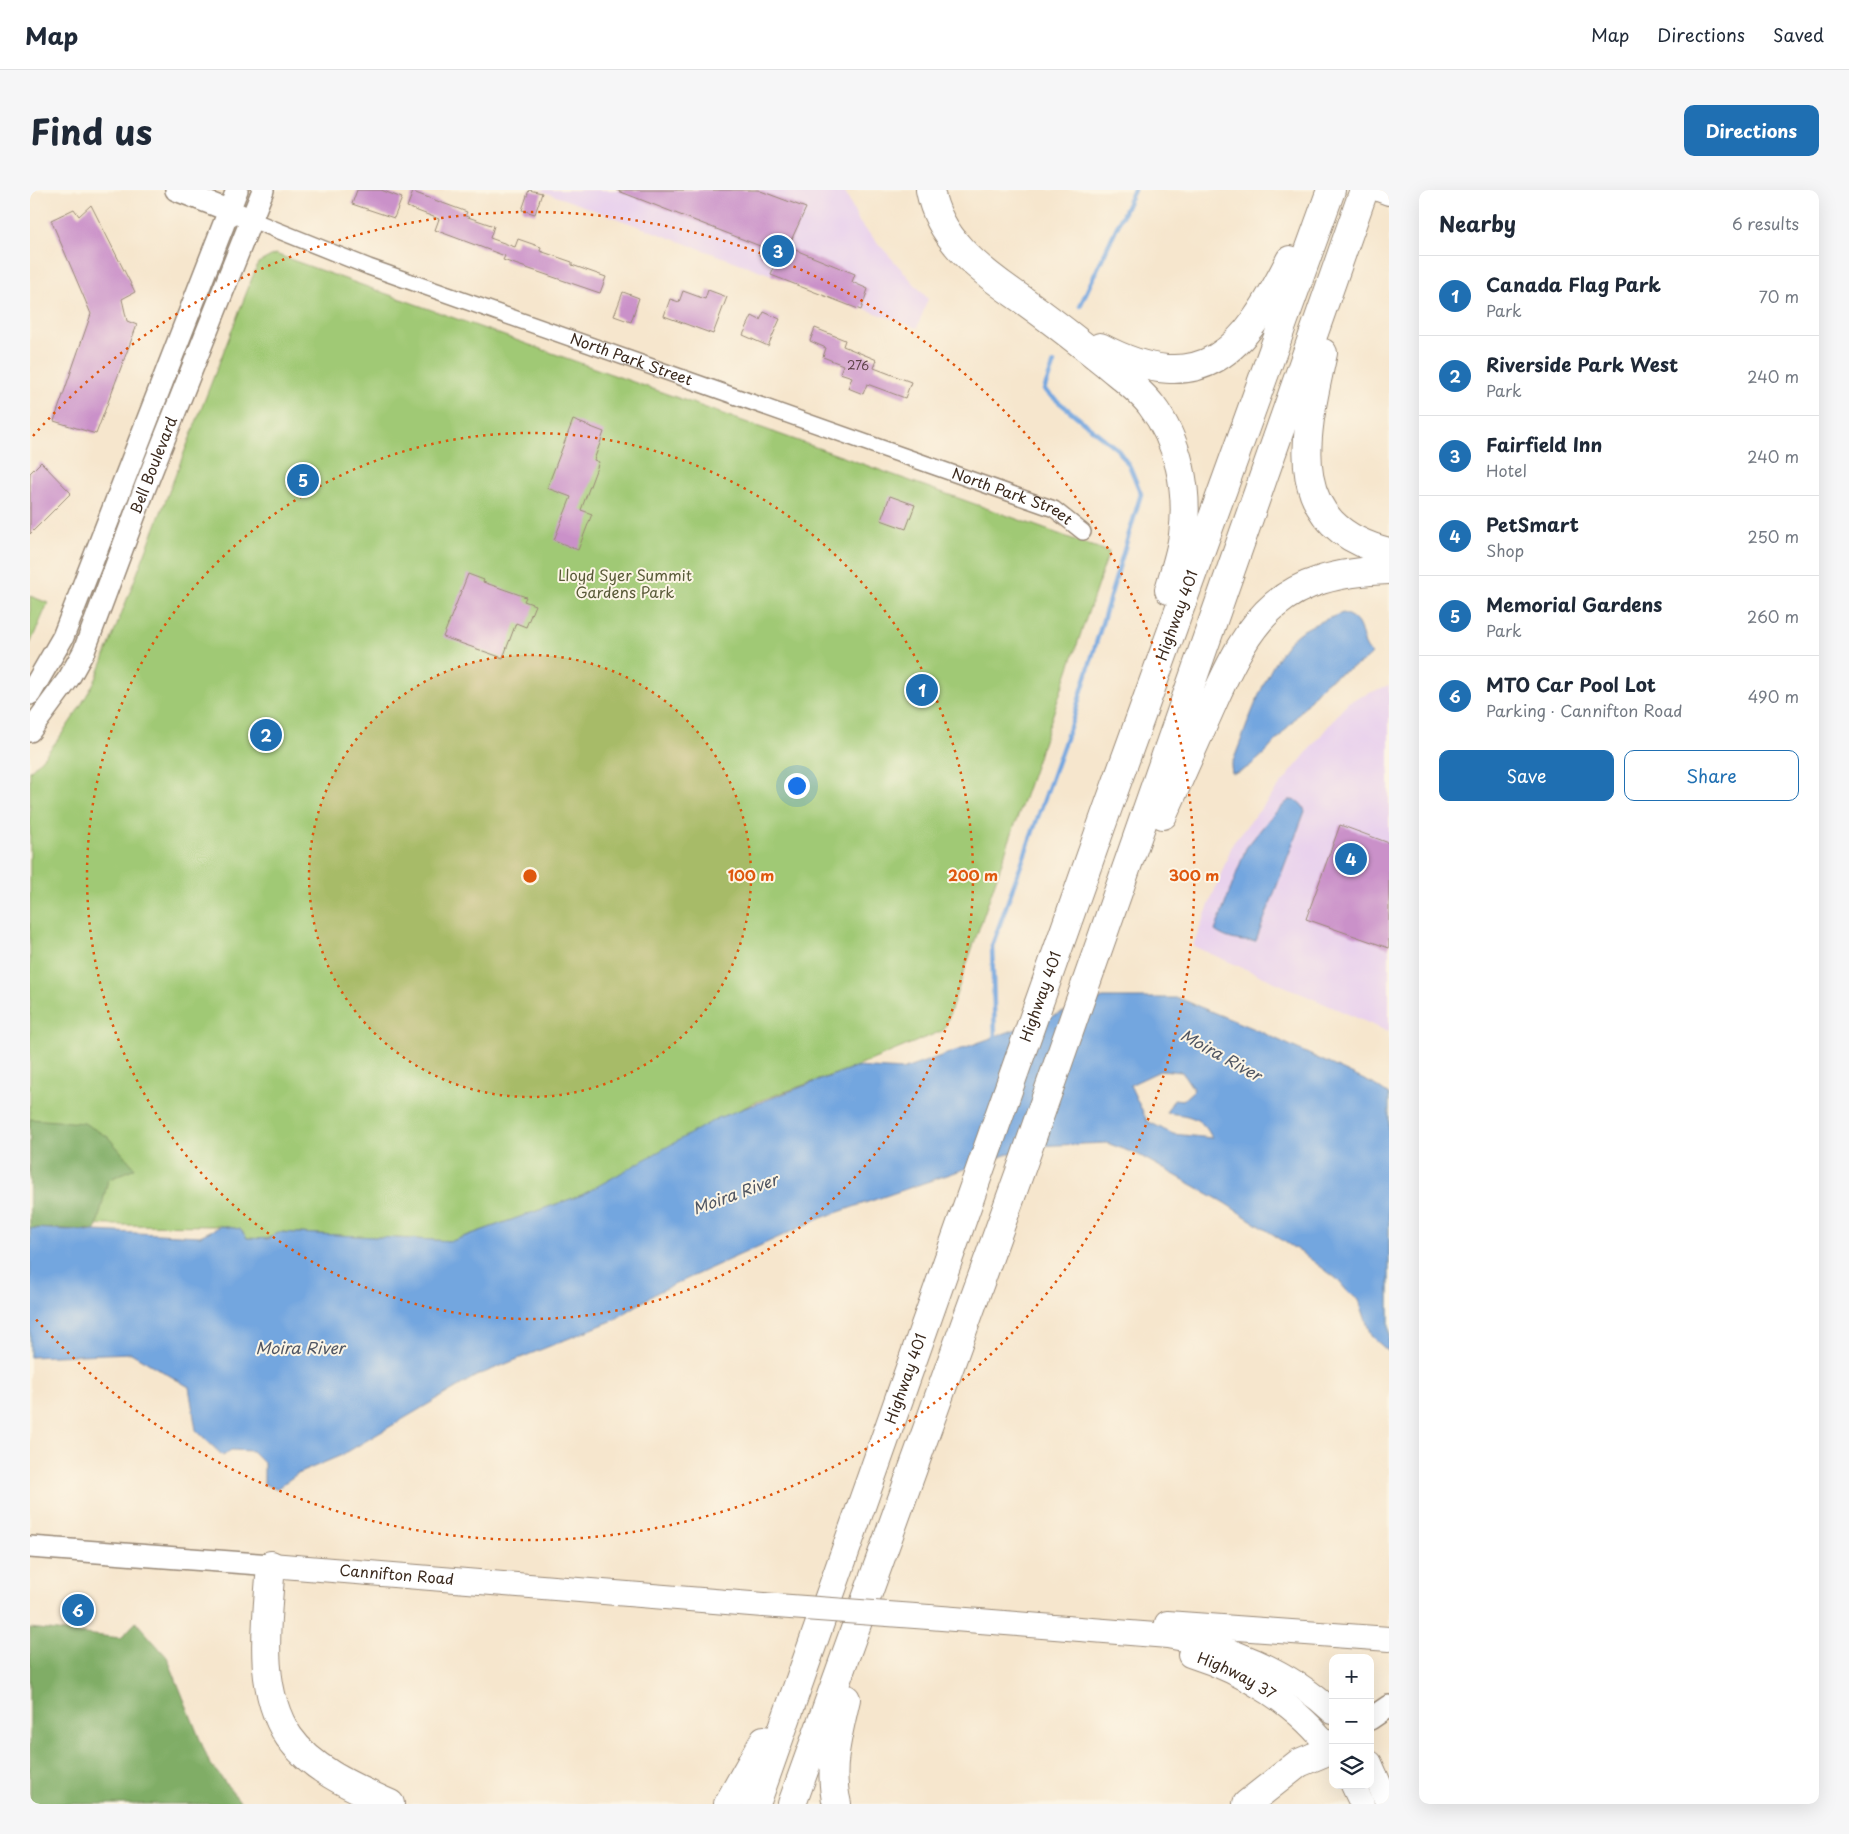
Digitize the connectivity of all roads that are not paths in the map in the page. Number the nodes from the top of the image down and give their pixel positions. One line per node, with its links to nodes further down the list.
1 (176, 190): 9 (main road, North Park Street)
2 (263, 190): 10 (main road, Bell Boulevard)
3 (930, 190): 12 (highway)
4 (1326, 190): 12 (highway)
5 (1331, 190): 18 (highway, Highway 401)
6 (1381, 190): 7 (main road)
7 (1389, 193)
8 (1363, 196): 11 (highway)
9 (234, 200): 10 (main road, North Park Street); 16 (main road, Bell Boulevard)
10 (252, 220): 13 (street, North Park Street); 17 (main road, Bell Boulevard)
11 (1348, 236): 14 (highway); 19 (highway)
12 (1058, 324): 18 (highway)
13 (1083, 532)
14 (1389, 552)
15 (1389, 570): 19 (highway)
16 (30, 694)
17 (30, 731)
18 (1107, 810): 20 (highway, Highway 401)
19 (1095, 959): 23 (highway)
20 (850, 1541): 37 (highway); 38 (highway, Highway 401)
21 (30, 1547): 22 (main road, Cannifton Road)
22 (271, 1565): 24 (main road, Cannifton Road, bridge); 36 (highway)
23 (874, 1579): 39 (highway); 40 (highway)
24 (929, 1617): 25 (main road, Highway 37)
25 (980, 1621): 26 (main road, Highway 37); 27 (main road)
26 (1090, 1631): 29 (main road, Highway 37); 31 (main road, Highway 37)
27 (1389, 1639)
28 (1389, 1706): 30 (main road)
29 (1329, 1709)
30 (1374, 1716)
31 (1329, 1747)
32 (1329, 1751): 41 (highway)
33 (1329, 1754): 42 (highway)
34 (1374, 1772): 44 (main road)
35 (1355, 1789): 43 (main road)
36 (390, 1804)
37 (728, 1804)
38 (756, 1804)
39 (792, 1804)
40 (837, 1804)
41 (1248, 1804)
42 (1273, 1804)
43 (1362, 1804)
44 (1388, 1804)

